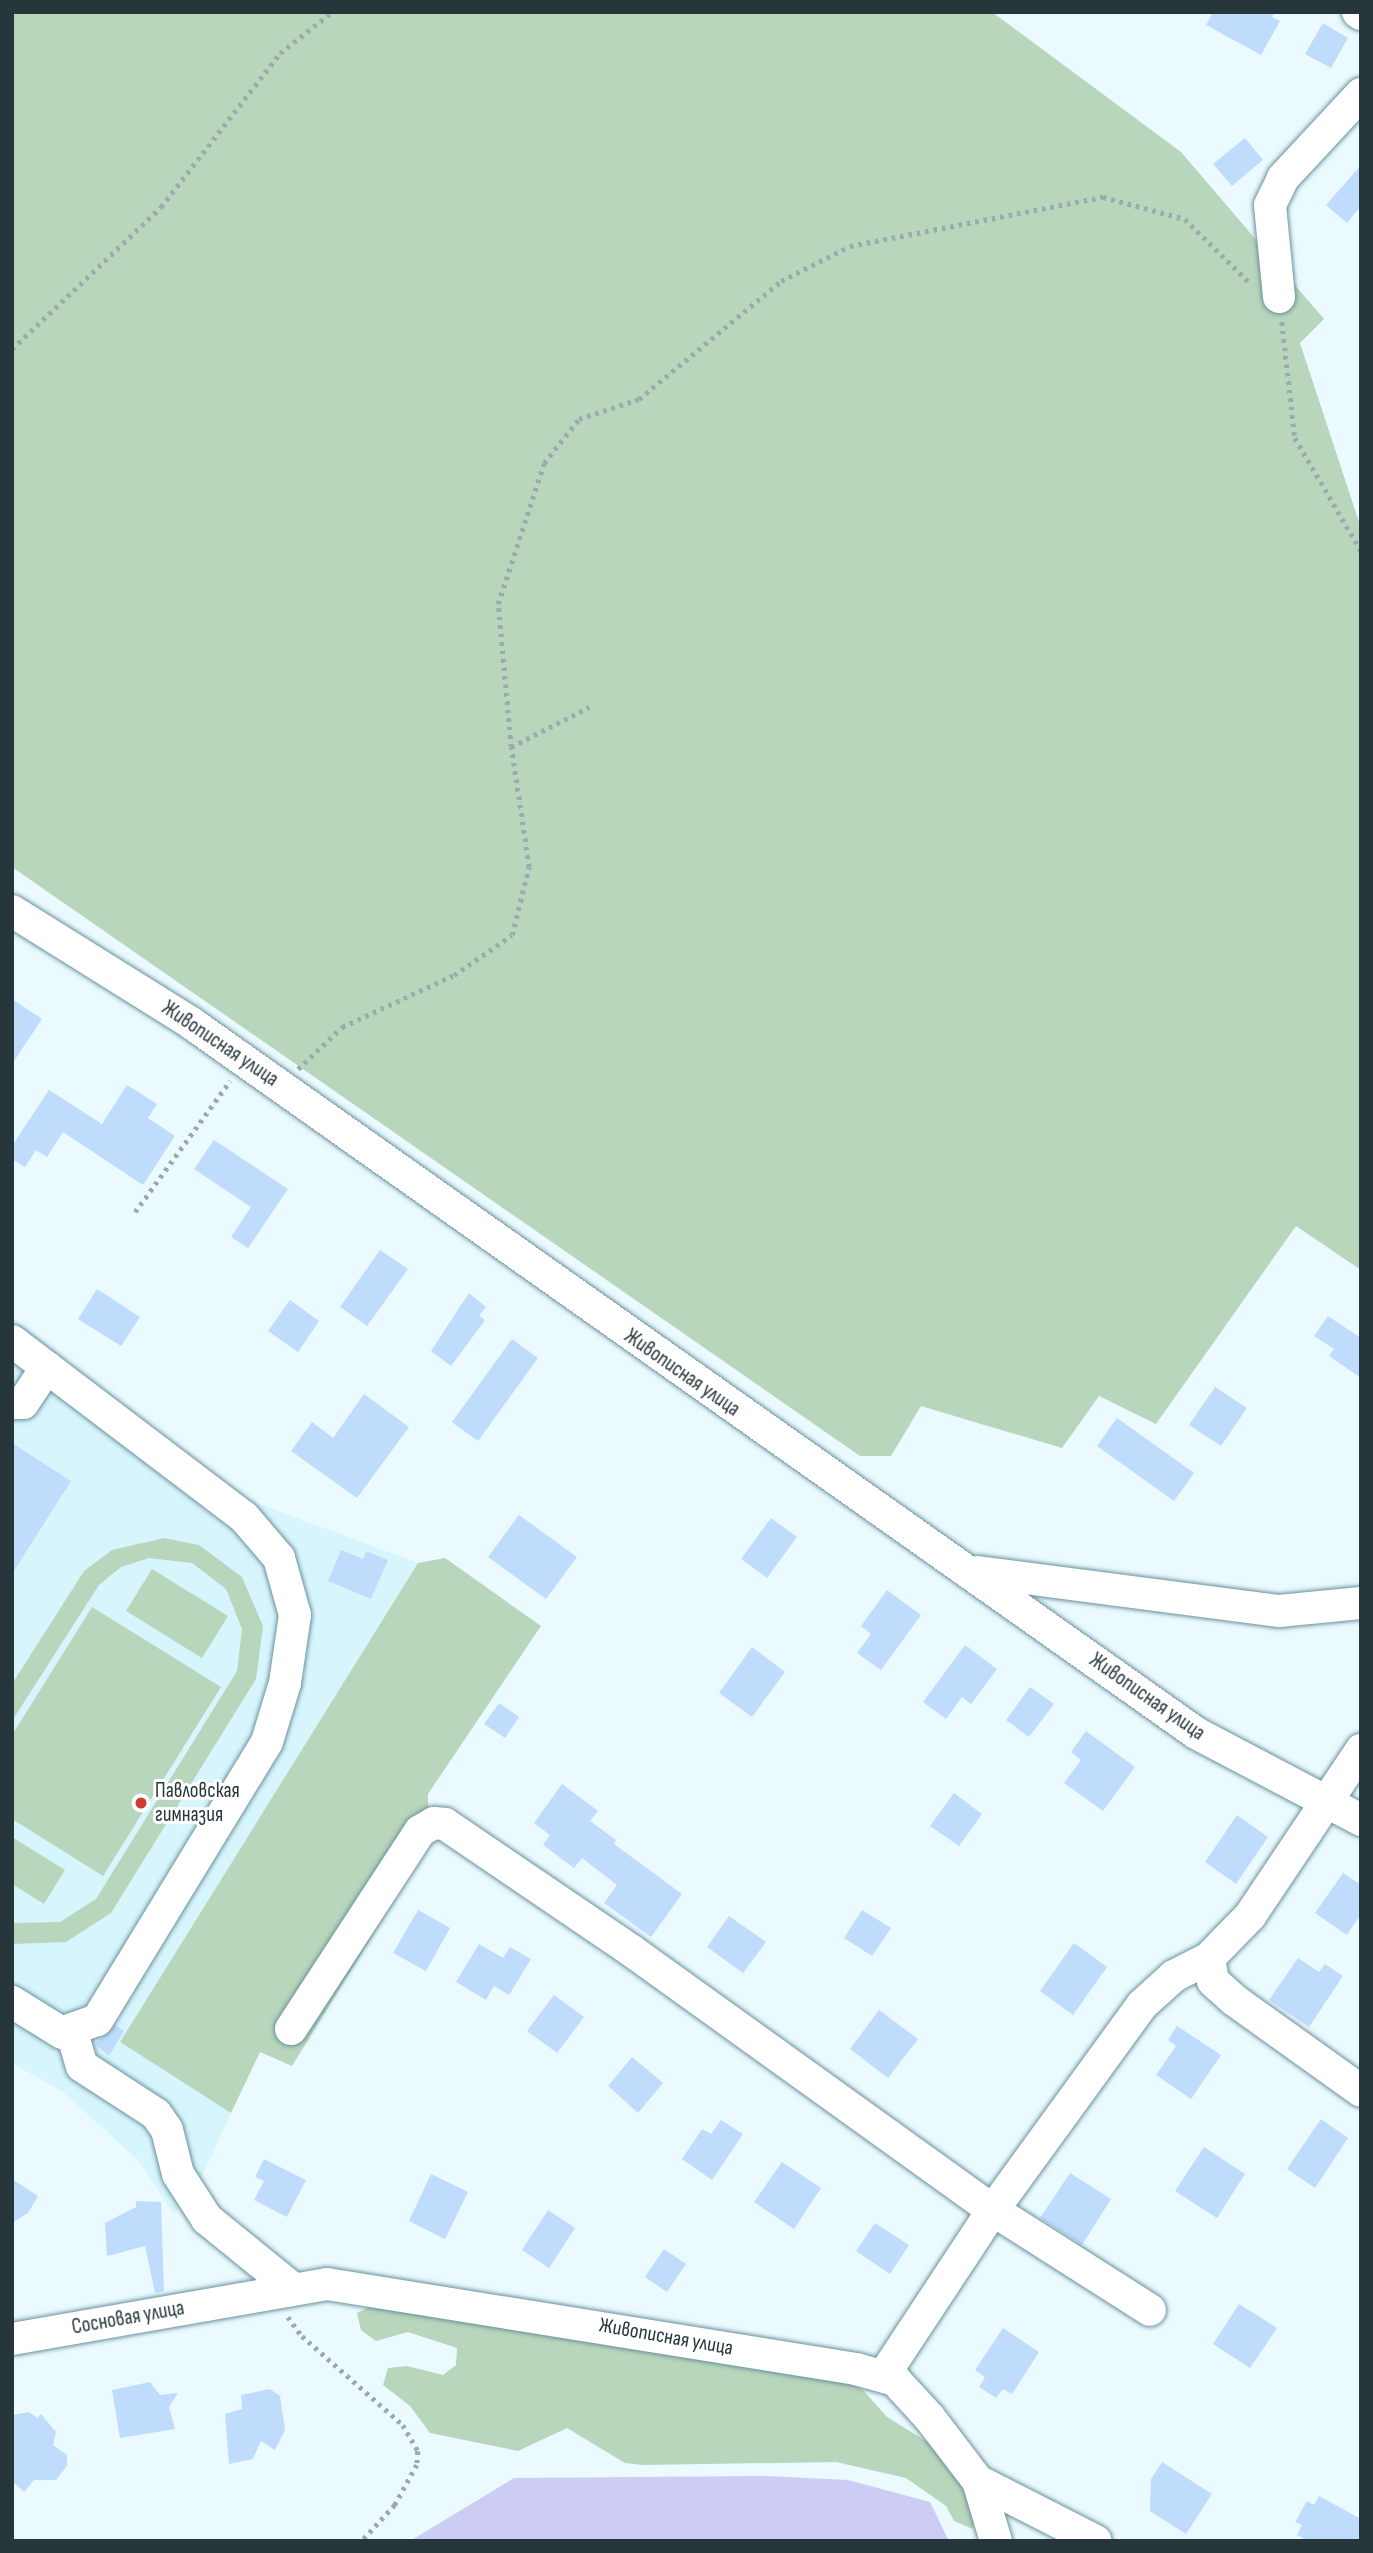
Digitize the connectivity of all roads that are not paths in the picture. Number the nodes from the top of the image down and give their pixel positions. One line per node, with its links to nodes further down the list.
1 (1361, 94): 2 (street)
2 (1279, 297)
3 (12, 911): 7 (street, Живописная улица)
4 (12, 1341): 5 (street)
5 (47, 1367): 6 (street); 15 (street)
6 (12, 1403)
7 (974, 1572): 8 (street); 10 (street, Живописная улица)
8 (1361, 1603)
9 (1361, 1750): 10 (street)
10 (1326, 1802): 11 (street, Живописная улица); 12 (street)
11 (1361, 1820)
12 (1209, 1958): 16 (street); 17 (street)
13 (12, 2002): 15 (street)
14 (291, 2029): 17 (street)
15 (72, 2032): 18 (street)
16 (1361, 2091)
17 (993, 2210): 19 (street); 21 (street)
18 (271, 2293): 20 (street, Сосновая улица); 21 (street, Живописная улица)
19 (1150, 2310)
20 (12, 2339)
21 (884, 2375): 22 (street, Живописная улица)
22 (978, 2481): 23 (street, Живописная улица); 24 (street)
23 (996, 2541)
24 (1096, 2541)

